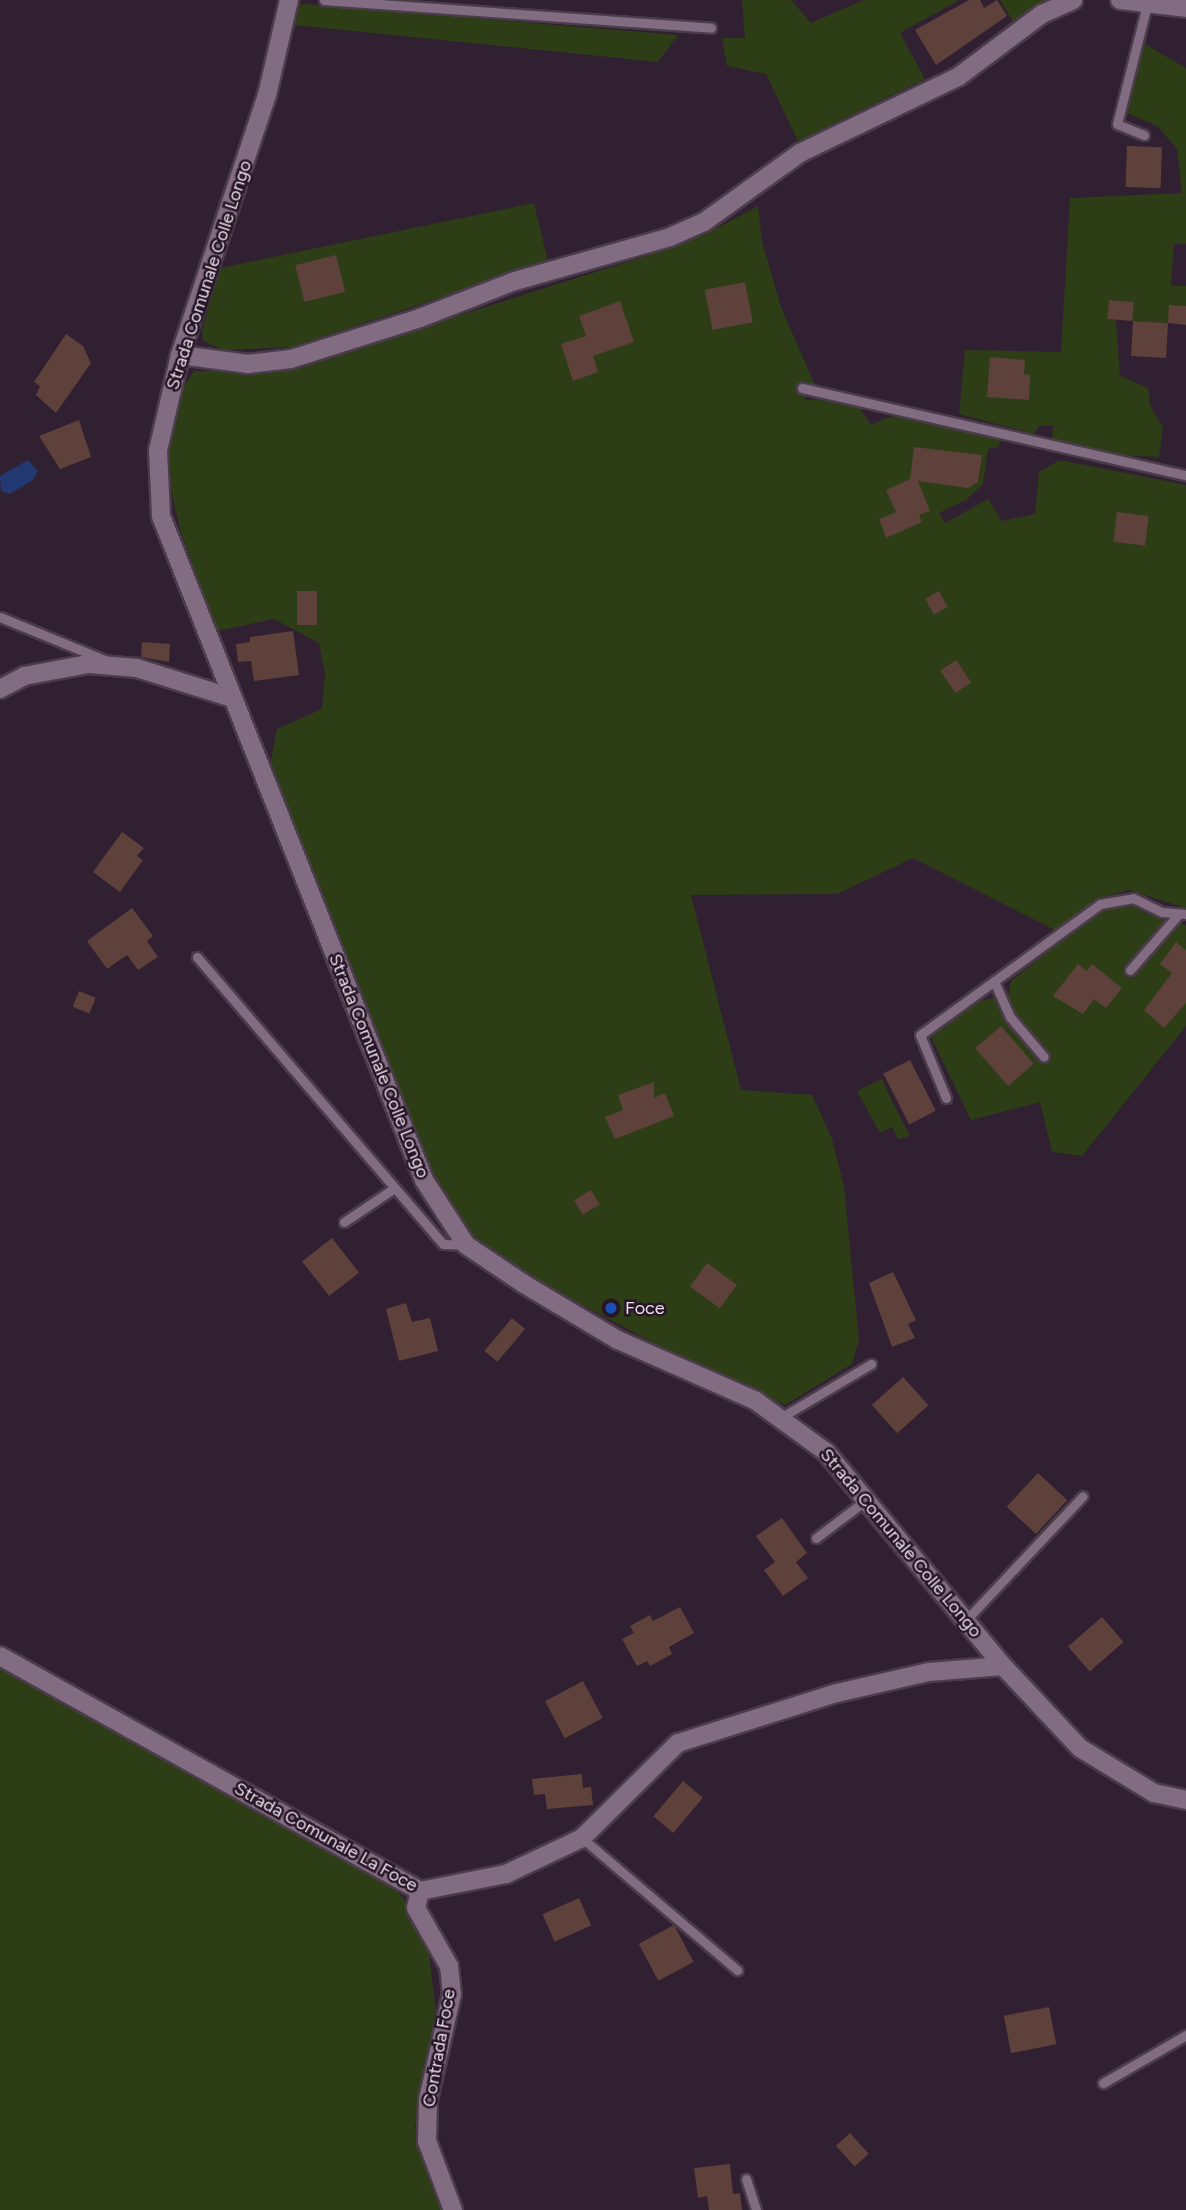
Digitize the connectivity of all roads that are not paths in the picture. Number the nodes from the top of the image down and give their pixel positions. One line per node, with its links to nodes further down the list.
1 (289, 0): 9 (street, Strada Comunale Colle Longo)
2 (324, 0): 7 (lane)
3 (1073, 0): 9 (street)
4 (1120, 0): 5 (street)
5 (1147, 5): 6 (street); 8 (lane)
6 (1186, 8)
7 (711, 28)
8 (1144, 135)
9 (180, 355): 15 (street, Strada Comunale Colle Longo)
10 (802, 388): 11 (lane)
11 (1186, 475)
12 (0, 617): 13 (lane)
13 (111, 666): 14 (street); 15 (street)
14 (0, 689)
15 (232, 698): 24 (street, Strada Comunale Colle Longo)
16 (1181, 915): 18 (lane); 19 (lane)
17 (197, 957): 22 (lane)
18 (1130, 970)
19 (994, 981): 20 (lane); 21 (lane)
20 (1044, 1057)
21 (946, 1098)
22 (393, 1189): 23 (lane); 24 (lane)
23 (344, 1222)
24 (466, 1245): 26 (street, Strada Comunale Colle Longo)
25 (871, 1364): 26 (lane)
26 (780, 1418): 28 (street, Strada Comunale Colle Longo)
27 (1083, 1496): 30 (lane)
28 (866, 1500): 29 (lane); 30 (street, Strada Comunale Colle Longo)
29 (816, 1538)
30 (967, 1620): 32 (street, Strada Comunale Colle Longo)
31 (0, 1656): 35 (street, Strada Comunale La Foce)
32 (1003, 1666): 33 (street, Strada Comunale Colle Longo); 34 (street, Strada Comunale La Foce)
33 (1186, 1800)
34 (582, 1838): 35 (street, Strada Comunale La Foce); 36 (lane)
35 (420, 1891): 40 (street, Contrada Foce)
36 (737, 1970)
37 (1186, 2035): 38 (lane)
38 (1103, 2083)
39 (746, 2179): 41 (lane)
40 (453, 2210)
41 (756, 2210)

